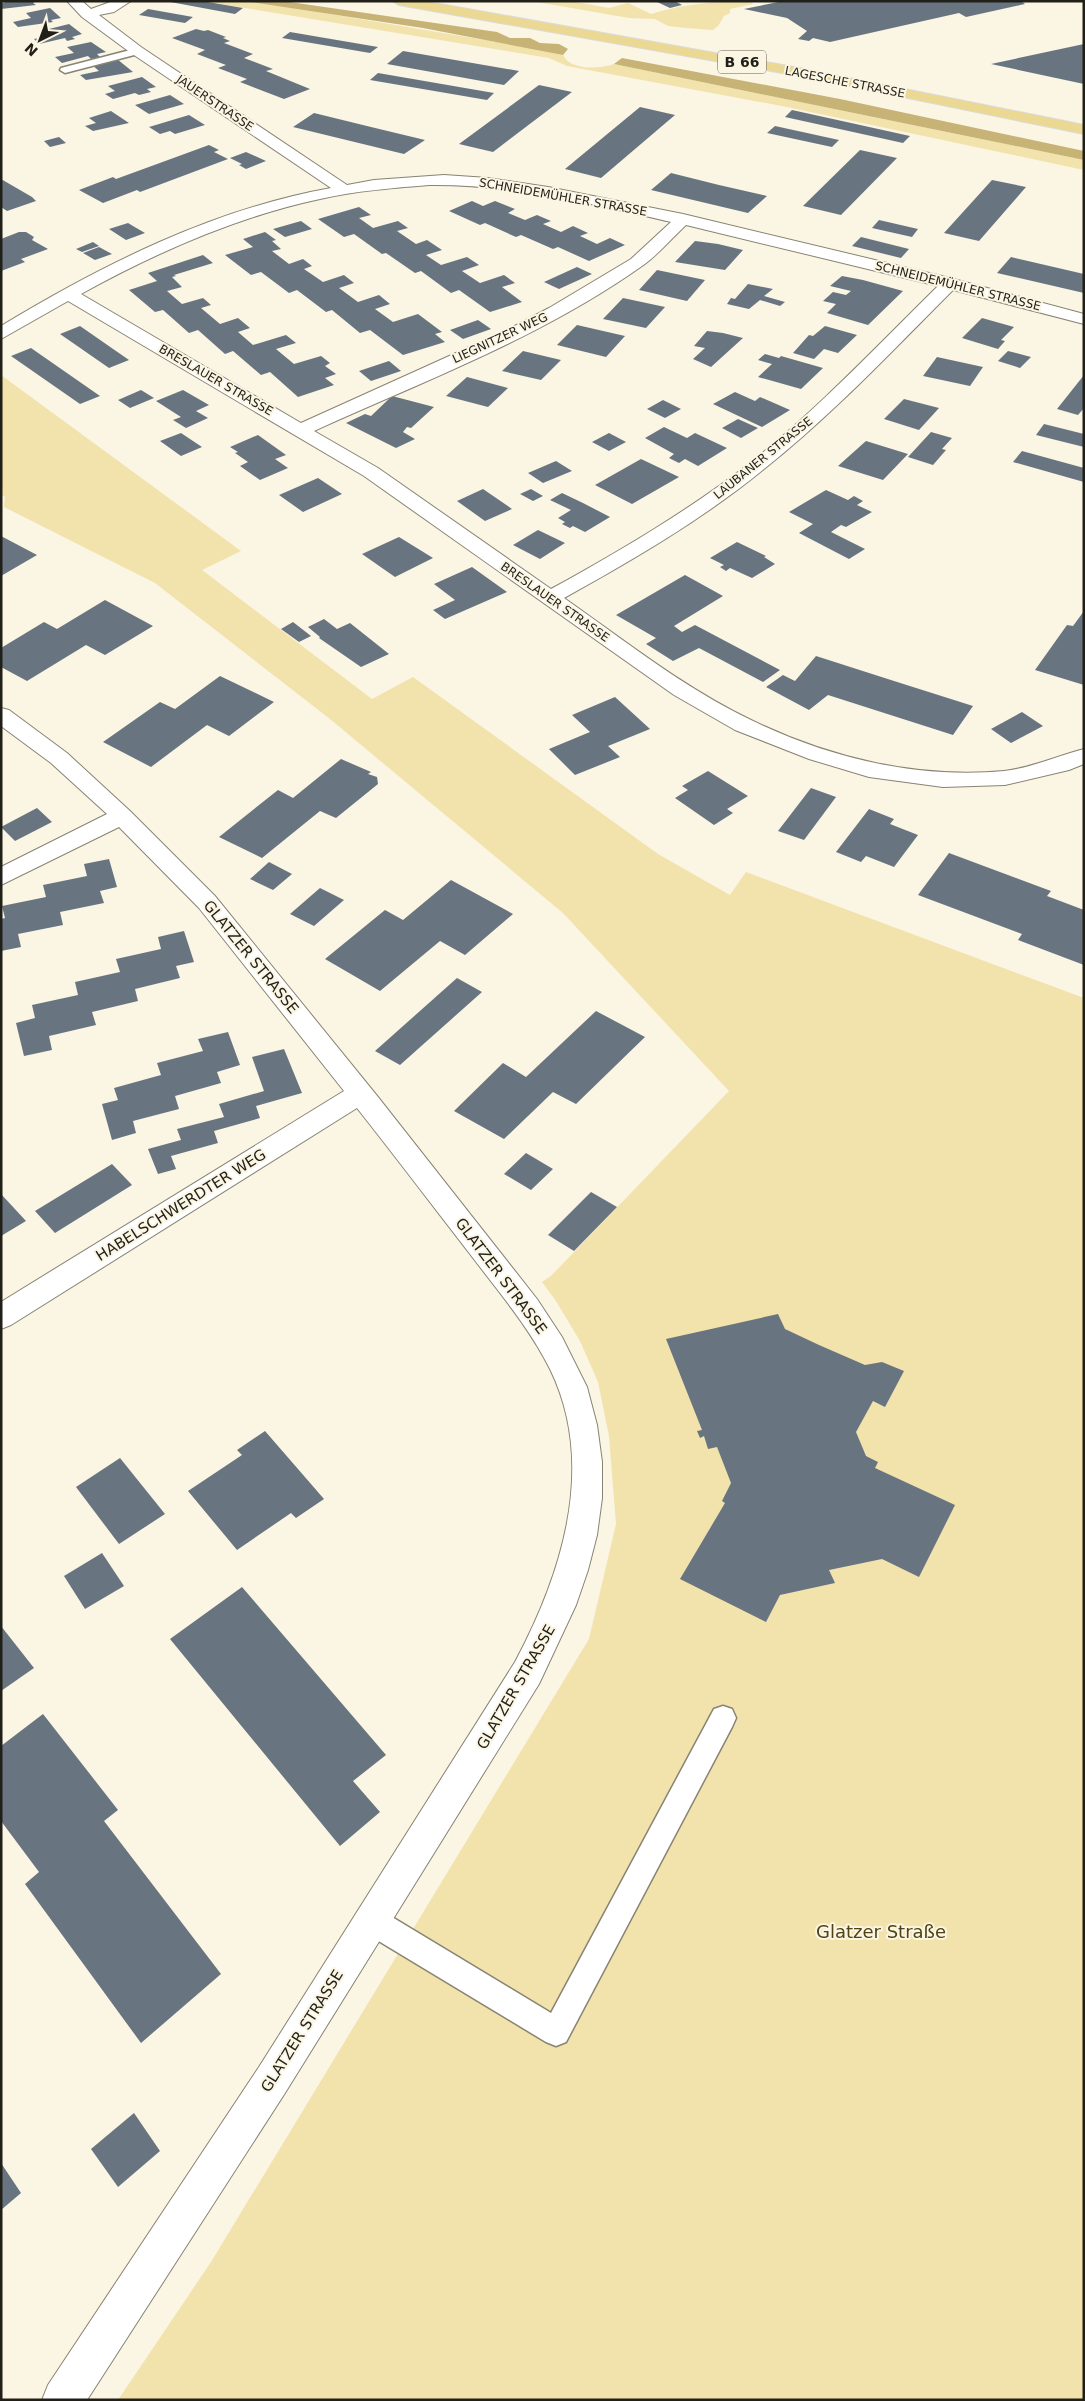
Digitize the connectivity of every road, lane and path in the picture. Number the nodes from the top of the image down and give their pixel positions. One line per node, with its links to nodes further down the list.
1 (74, 1): 5 (street, JAUERSTRASSE)
2 (124, 1): 5 (street)
3 (398, 1): 9 (main road, LAGESCHE STRASSE / B 66)
4 (469, 1): 8 (main road, LAGESCHE STRASSE / B 66)
5 (87, 14): 6 (street, JAUERSTRASSE)
6 (138, 51): 7 (lane); 10 (street, JAUERSTRASSE)
7 (65, 70)
8 (1084, 116)
9 (1084, 130)
10 (343, 190): 11 (street, SCHNEIDEMÜHLER STRASSE); 13 (street, SCHNEIDEMÜHLER STRASSE)
11 (682, 219): 12 (street, SCHNEIDEMÜHLER STRASSE); 16 (street, LIEGNITZER WEG)
12 (950, 283): 14 (street, SCHNEIDEMÜHLER STRASSE); 17 (street, LAUBANER STRASSE)
13 (67, 294): 15 (street, SCHNEIDEMÜHLER STRASSE); 16 (street, BRESLAUER STRASSE)
14 (1084, 319)
15 (1, 334)
16 (301, 430): 17 (street, BRESLAUER STRASSE)
17 (549, 598): 19 (street, BRESLAUER STRASSE)
18 (1, 715): 20 (street, GLATZER STRASSE)
19 (1084, 756)
20 (122, 816): 21 (street); 22 (street, GLATZER STRASSE)
21 (1, 877)
22 (360, 1093): 23 (street, HABELSCHWERDTER WEG); 25 (street, GLATZER STRASSE)
23 (1, 1317)
24 (723, 1718): 25 (lane)
25 (372, 1922): 26 (street, GLATZER STRASSE)
26 (63, 2400)

